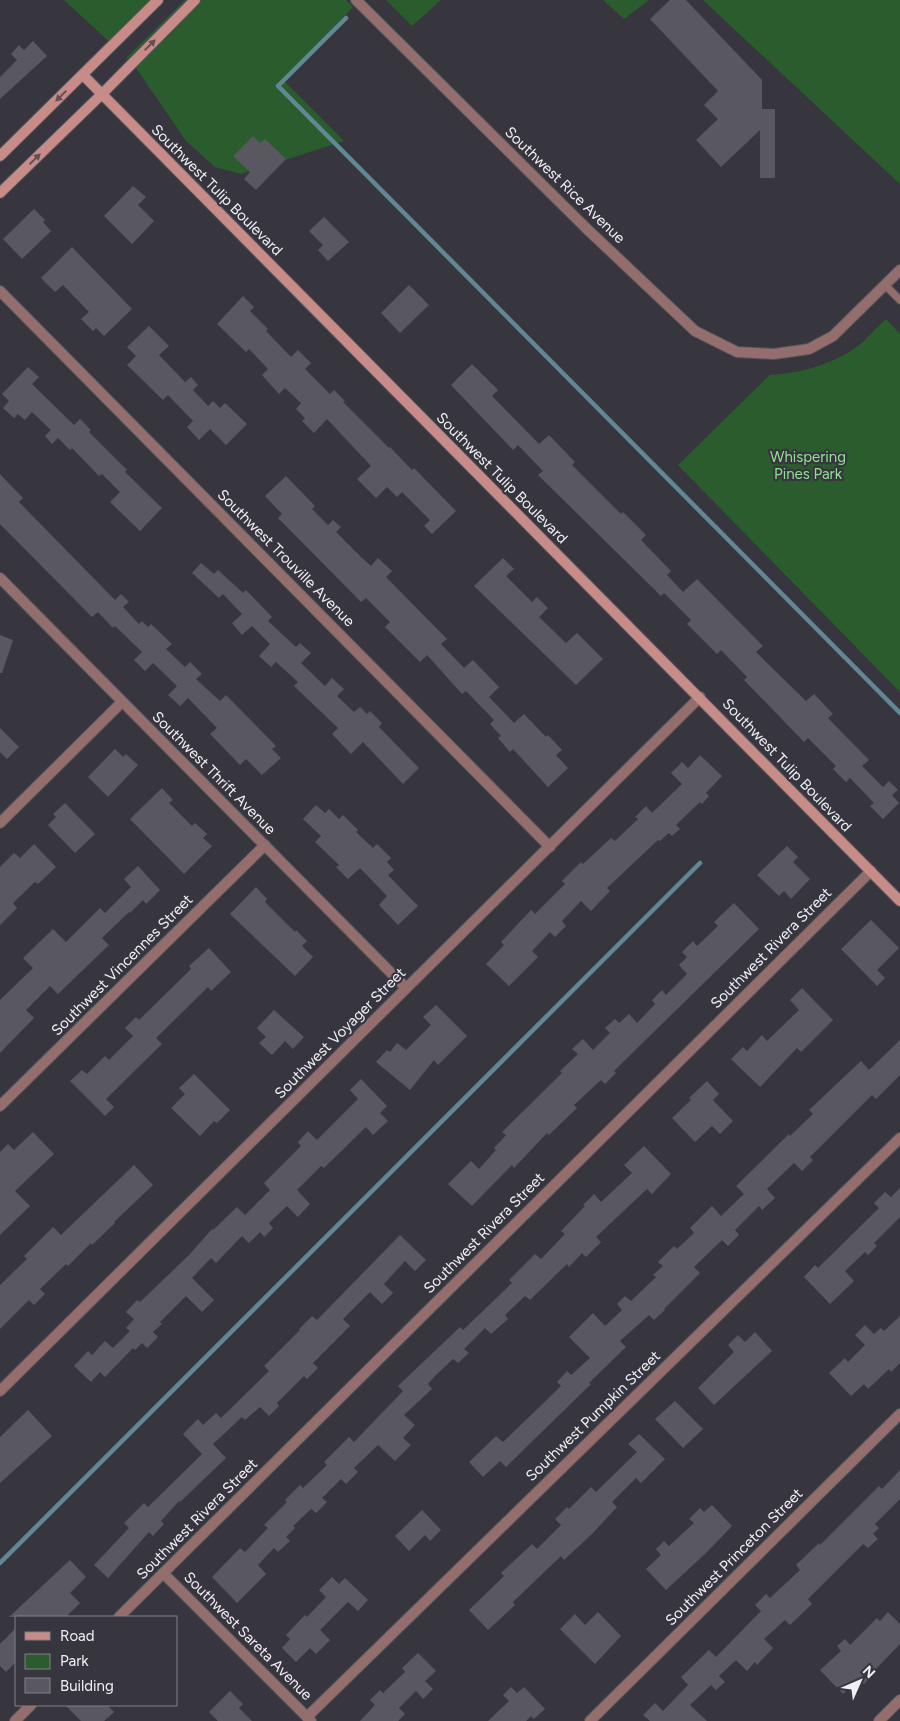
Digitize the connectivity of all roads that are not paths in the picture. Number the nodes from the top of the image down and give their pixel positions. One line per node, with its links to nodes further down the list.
1 (158, 0): 4 (street)
2 (195, 0): 5 (street, one-way to 2)
3 (356, 0): 9 (street, Southwest Rice Avenue)
4 (83, 75): 5 (street, Southwest Tulip Boulevard); 6 (street, one-way to 6)
5 (102, 94): 7 (street, one-way to 5); 13 (street, Southwest Tulip Boulevard)
6 (0, 156)
7 (0, 193)
8 (900, 270): 9 (street, Southwest Rice Avenue)
9 (885, 285): 11 (lane)
10 (0, 291): 17 (street, Southwest Trouville Avenue)
11 (900, 300)
12 (0, 578): 14 (street, Southwest Thrift Avenue)
13 (700, 697): 17 (street, Southwest Voyager Street); 18 (street, Southwest Tulip Boulevard)
14 (122, 702): 15 (street); 16 (street, Southwest Thrift Avenue)
15 (0, 823)
16 (265, 845): 20 (street, Southwest Thrift Avenue); 21 (street, Southwest Vincennes Street)
17 (550, 847): 20 (street, Southwest Voyager Street)
18 (871, 871): 19 (street, Southwest Tulip Boulevard); 25 (street, Southwest Rivera Street)
19 (900, 900)
20 (406, 988): 23 (street, Southwest Voyager Street)
21 (0, 1106)
22 (900, 1138): 30 (street, Southwest Pumpkin Street)
23 (0, 1391)
24 (900, 1414): 31 (street, Southwest Princeton Street)
25 (163, 1573): 26 (street, Southwest Rivera Street); 30 (street, Southwest Sareta Avenue)
26 (120, 1616)
27 (900, 1700): 32 (street)
28 (30, 1706): 29 (street)
29 (21, 1719)
30 (309, 1719)
31 (590, 1721)
32 (879, 1721)

